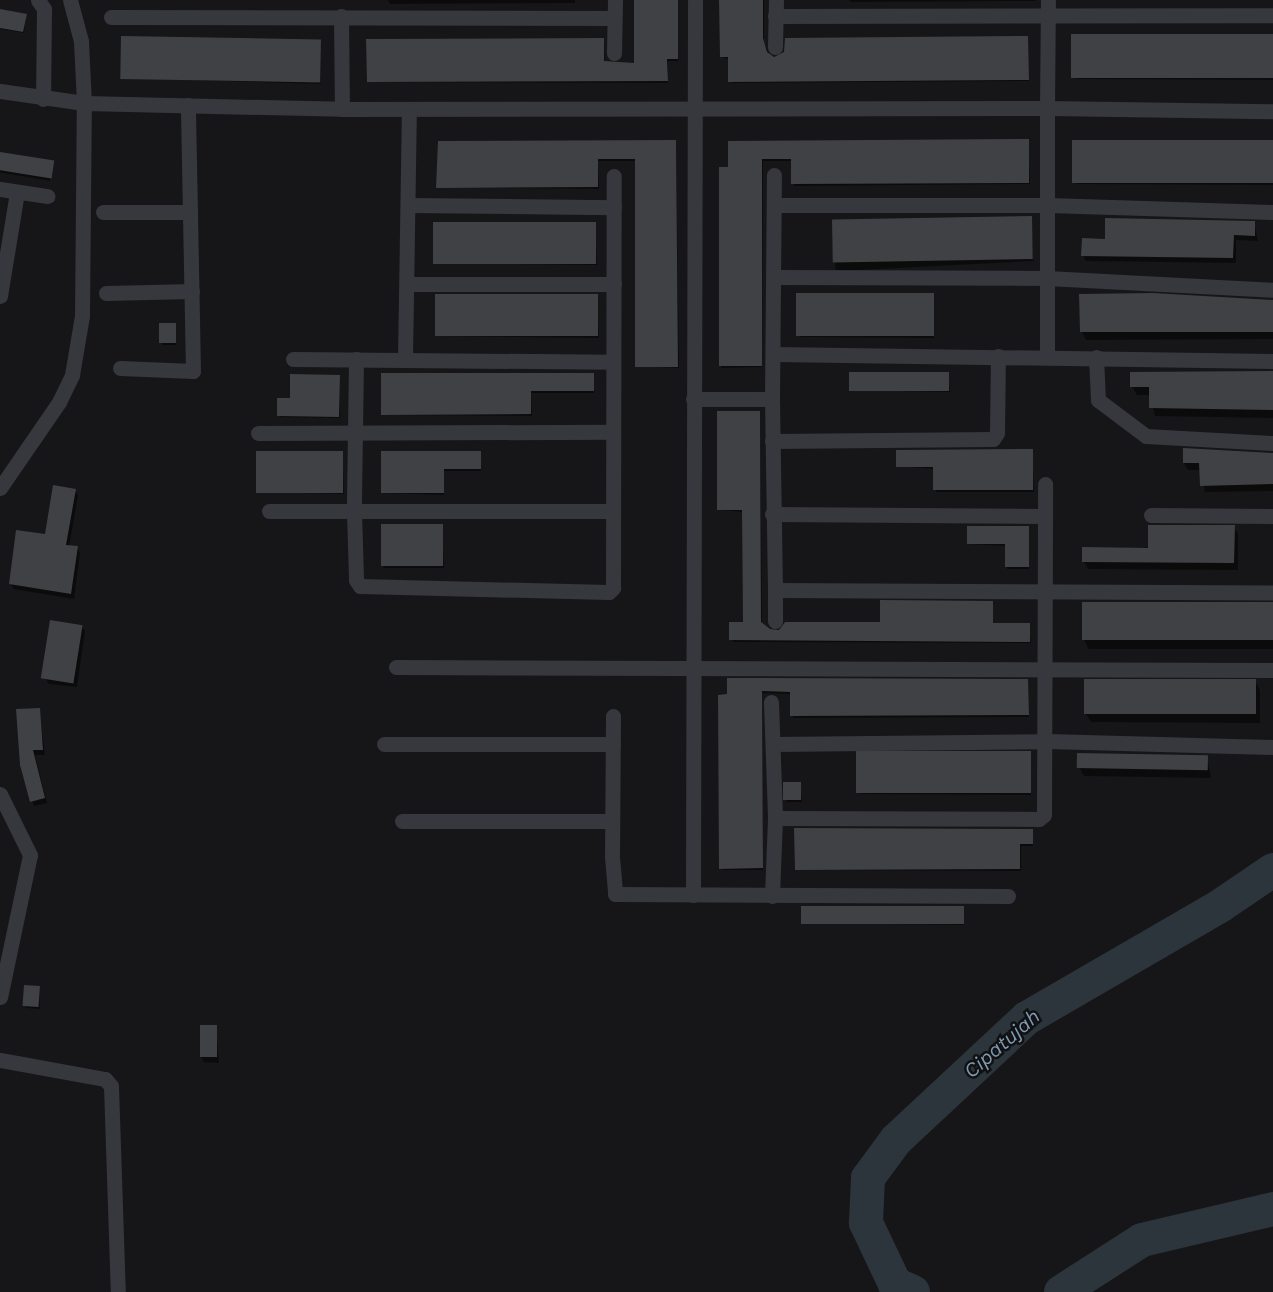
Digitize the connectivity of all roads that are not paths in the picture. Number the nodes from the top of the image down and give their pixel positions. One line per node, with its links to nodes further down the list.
1 (38, 0): 16 (street)
2 (70, 0): 17 (street)
3 (615, 0): 11 (street)
4 (695, 0): 19 (street)
5 (776, 0): 9 (street)
6 (1048, 0): 12 (street)
7 (1273, 15): 12 (street)
8 (341, 16): 10 (street); 11 (street); 21 (street)
9 (775, 16): 12 (street); 13 (street)
10 (111, 17)
11 (614, 18): 14 (street)
12 (1048, 18): 20 (street)
13 (775, 47)
14 (615, 53)
15 (0, 92): 16 (street)
16 (43, 99): 17 (street)
17 (84, 103): 18 (street); 63 (street)
18 (188, 105): 21 (street); 34 (street)
19 (695, 106): 20 (street); 22 (street); 55 (street)
20 (1047, 108): 23 (street); 30 (street)
21 (342, 109): 22 (street)
22 (409, 110): 31 (street)
23 (1273, 111)
24 (774, 175): 29 (street)
25 (614, 176): 32 (street)
26 (0, 189): 27 (street)
27 (17, 192): 28 (street); 36 (street)
28 (47, 196)
29 (774, 205): 30 (street); 37 (street)
30 (1048, 205): 35 (street); 38 (street)
31 (408, 206): 32 (street); 39 (street)
32 (614, 207): 40 (street)
33 (103, 212): 34 (street)
34 (190, 212): 42 (street)
35 (1273, 212)
36 (3, 268): 44 (street)
37 (774, 277): 38 (street); 45 (street)
38 (1047, 278): 41 (street); 47 (street)
39 (407, 284): 40 (street); 51 (street)
40 (614, 284): 53 (street)
41 (1273, 290)
42 (192, 291): 43 (street); 54 (street)
43 (106, 292)
44 (0, 296)
45 (774, 354): 46 (street); 56 (street)
46 (998, 356): 47 (street); 60 (street)
47 (1047, 357): 48 (street)
48 (1096, 357): 52 (street); 61 (street)
49 (293, 359): 50 (street)
50 (356, 359): 51 (street); 59 (street)
51 (405, 359): 53 (street)
52 (1273, 361)
53 (613, 362): 57 (street)
54 (120, 368)
55 (693, 399): 56 (street); 77 (street)
56 (772, 399): 60 (street)
57 (613, 432): 59 (street); 65 (street)
58 (258, 433): 59 (street)
59 (356, 435): 66 (street)
60 (772, 441): 67 (street)
61 (1273, 443)
62 (1045, 484): 69 (street)
63 (0, 488)
64 (269, 511): 66 (street)
65 (612, 511): 66 (street); 66 (street)
66 (354, 512)
67 (772, 514): 69 (street); 71 (street)
68 (1151, 515): 70 (street)
69 (1045, 516): 72 (street)
70 (1273, 516)
71 (775, 590): 72 (street); 74 (street)
72 (1046, 592): 73 (street); 76 (street)
73 (1273, 593)
74 (776, 621)
75 (396, 667): 77 (street)
76 (1046, 667): 77 (street); 78 (street); 81 (street)
77 (693, 669): 90 (street)
78 (1273, 670)
79 (771, 702): 84 (street)
80 (613, 716): 83 (street)
81 (1047, 741): 84 (street); 85 (street); 87 (street)
82 (384, 744): 83 (street)
83 (613, 744): 89 (street)
84 (773, 744): 87 (street)
85 (1273, 747)
86 (0, 794): 93 (street)
87 (775, 818): 91 (street)
88 (402, 820): 89 (street)
89 (612, 821): 90 (street)
90 (693, 895): 91 (street)
91 (772, 896): 92 (street)
92 (1008, 897)
93 (0, 997)
94 (0, 1060): 95 (street)
95 (118, 1292)

